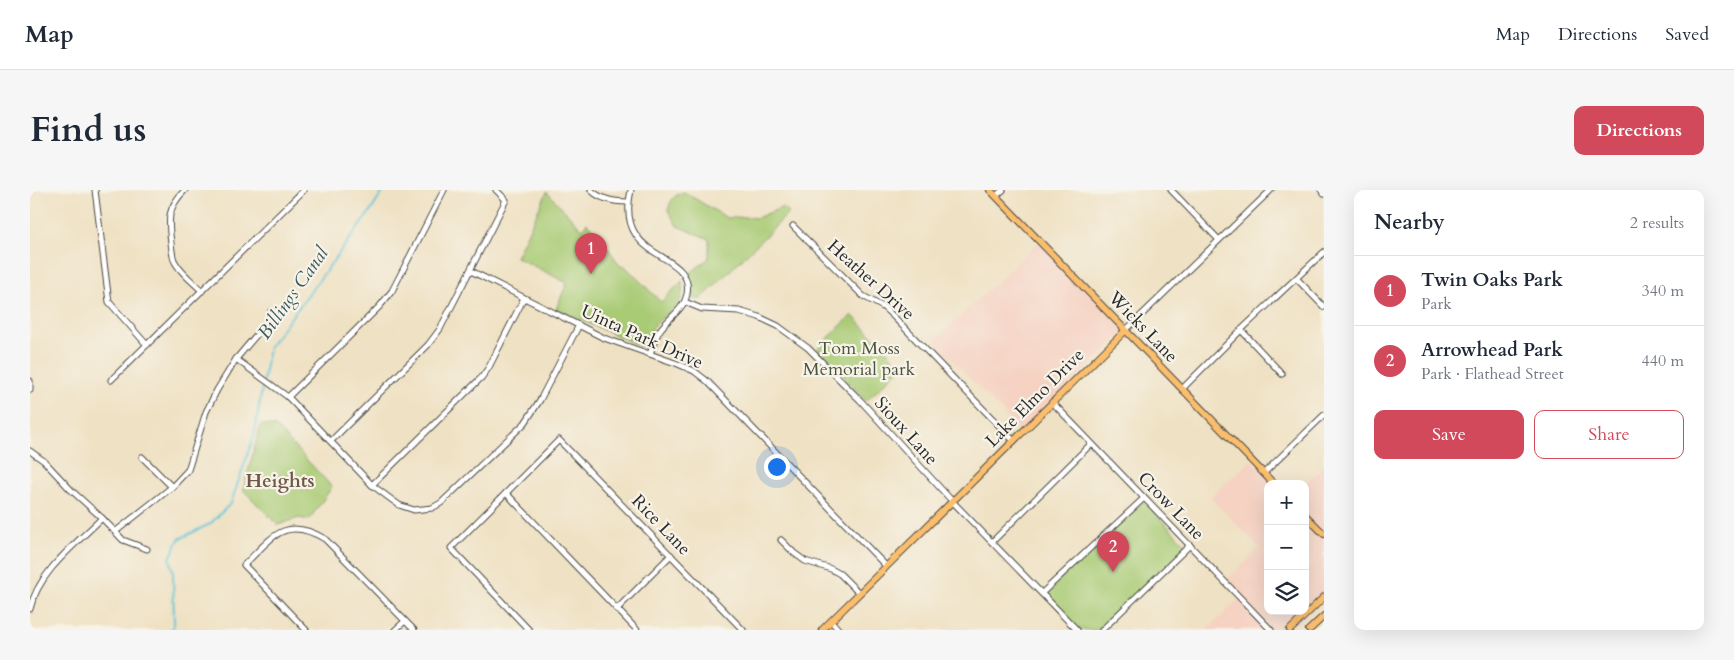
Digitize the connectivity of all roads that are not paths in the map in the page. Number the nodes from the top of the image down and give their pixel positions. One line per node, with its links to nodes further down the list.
1 (95, 190): 29 (street)
2 (185, 190): 21 (street)
3 (304, 190): 21 (street)
4 (444, 190): 37 (street)
5 (496, 190): 19 (street)
6 (591, 190): 15 (street)
7 (631, 190): 15 (street)
8 (990, 190): 14 (main road, Wicks Lane)
9 (1003, 190): 14 (street)
10 (1171, 190): 17 (street)
11 (1271, 190): 17 (street, Lake Elmo Drive)
12 (1321, 190): 13 (street)
13 (1324, 194)
14 (996, 196): 27 (main road, Wicks Lane)
15 (628, 202): 23 (street)
16 (794, 226): 41 (street, Heather Drive)
17 (1218, 240): 27 (street, Lake Elmo Drive)
18 (1324, 252): 20 (street)
19 (471, 271): 22 (street, Uinta Park Drive); 40 (street)
20 (1297, 279): 24 (street); 28 (street)
21 (202, 291): 29 (street)
22 (524, 298): 26 (street, Uinta Park Drive); 47 (street)
23 (685, 302): 30 (street); 51 (street, Sioux Lane)
24 (1324, 307)
25 (271, 311): 31 (street)
26 (578, 326): 30 (street, Uinta Park Drive); 47 (street)
27 (1126, 330): 35 (main road, Wicks Lane); 38 (main road, Lake Elmo Drive)
28 (1241, 330): 32 (street); 35 (street)
29 (147, 345): 33 (street)
30 (650, 354): 61 (street, Uinta Park Drive)
31 (236, 359): 37 (street); 48 (street)
32 (1282, 374)
33 (111, 380)
34 (30, 381): 36 (street)
35 (1182, 389): 45 (main road, Wicks Lane)
36 (30, 390)
37 (288, 397): 40 (street)
38 (1052, 402): 41 (main road, Lake Elmo Drive); 42 (street, Crow Lane)
39 (1324, 415): 45 (street)
40 (331, 441): 47 (street)
41 (1014, 441): 51 (main road, Lake Elmo Drive)
42 (1091, 444): 50 (street, Crow Lane); 57 (street)
43 (30, 451): 52 (street)
44 (142, 457): 48 (street)
45 (1264, 474): 46 (main road, Wicks Lane)
46 (1270, 480)
47 (372, 485)
48 (172, 487): 54 (street)
49 (506, 493): 60 (street, Rice Lane); 66 (street); 74 (street)
50 (1144, 498): 58 (street, Crow Lane); 62 (street)
51 (952, 500): 57 (street, Sioux Lane); 61 (main road, Lake Elmo Drive)
52 (102, 518): 54 (street); 65 (street)
53 (1309, 519): 55 (main road)
54 (115, 532): 59 (street)
55 (1324, 534)
56 (781, 540): 63 (street)
57 (993, 541): 62 (street, Sioux Lane)
58 (1190, 545): 80 (street); 81 (street, Crow Lane)
59 (147, 549)
60 (671, 556): 66 (street); 76 (street, Rice Lane)
61 (886, 566): 63 (main road, Lake Elmo Drive)
62 (1043, 592): 79 (street, Sioux Lane)
63 (859, 593): 70 (main road, Lake Elmo Drive)
64 (1324, 597): 82 (main road)
65 (31, 603): 67 (street)
66 (617, 608): 75 (street)
67 (30, 609)
68 (1324, 616): 83 (main road)
69 (405, 621): 71 (street); 72 (street); 73 (street)
70 (831, 621): 77 (main road, Lake Elmo Drive); 78 (street)
71 (306, 630)
72 (395, 630)
73 (414, 630)
74 (529, 630)
75 (637, 630)
76 (743, 630)
77 (822, 630)
78 (839, 630)
79 (1078, 630)
80 (1102, 630)
81 (1271, 630)
82 (1290, 630)
83 (1309, 630)

